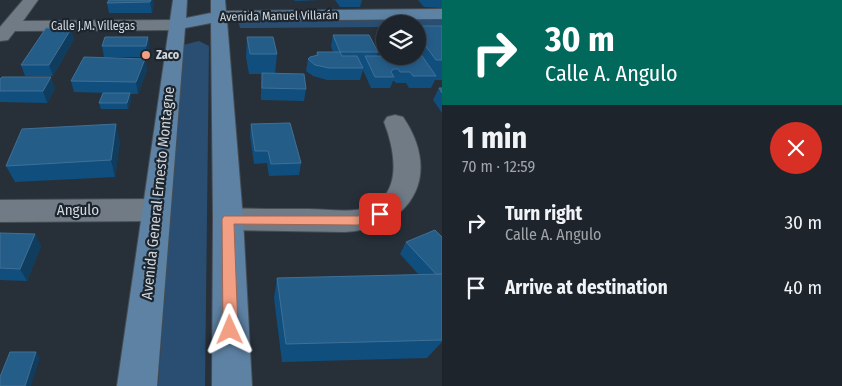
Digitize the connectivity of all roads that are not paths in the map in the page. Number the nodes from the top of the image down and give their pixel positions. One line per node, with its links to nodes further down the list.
1 (31, 0): 8 (street)
2 (178, 13): 4 (main road, Avenida Manuel Villarán); 8 (street, Calle J.M. Villegas); 10 (main road, Avenida General Ernesto Montagne)
3 (442, 14): 4 (main road, Avenida Manuel Villarán)
4 (218, 16): 5 (main road, Avenida Manuel Villarán); 12 (main road)
5 (376, 29)
6 (426, 30): 7 (main road)
7 (442, 30)
8 (5, 33)
9 (394, 122): 12 (street)
10 (155, 210): 11 (street, Angulo); 13 (main road, Avenida General Ernesto Montagne)
11 (0, 211)
12 (228, 219): 14 (main road)
13 (137, 386)
14 (232, 386)

